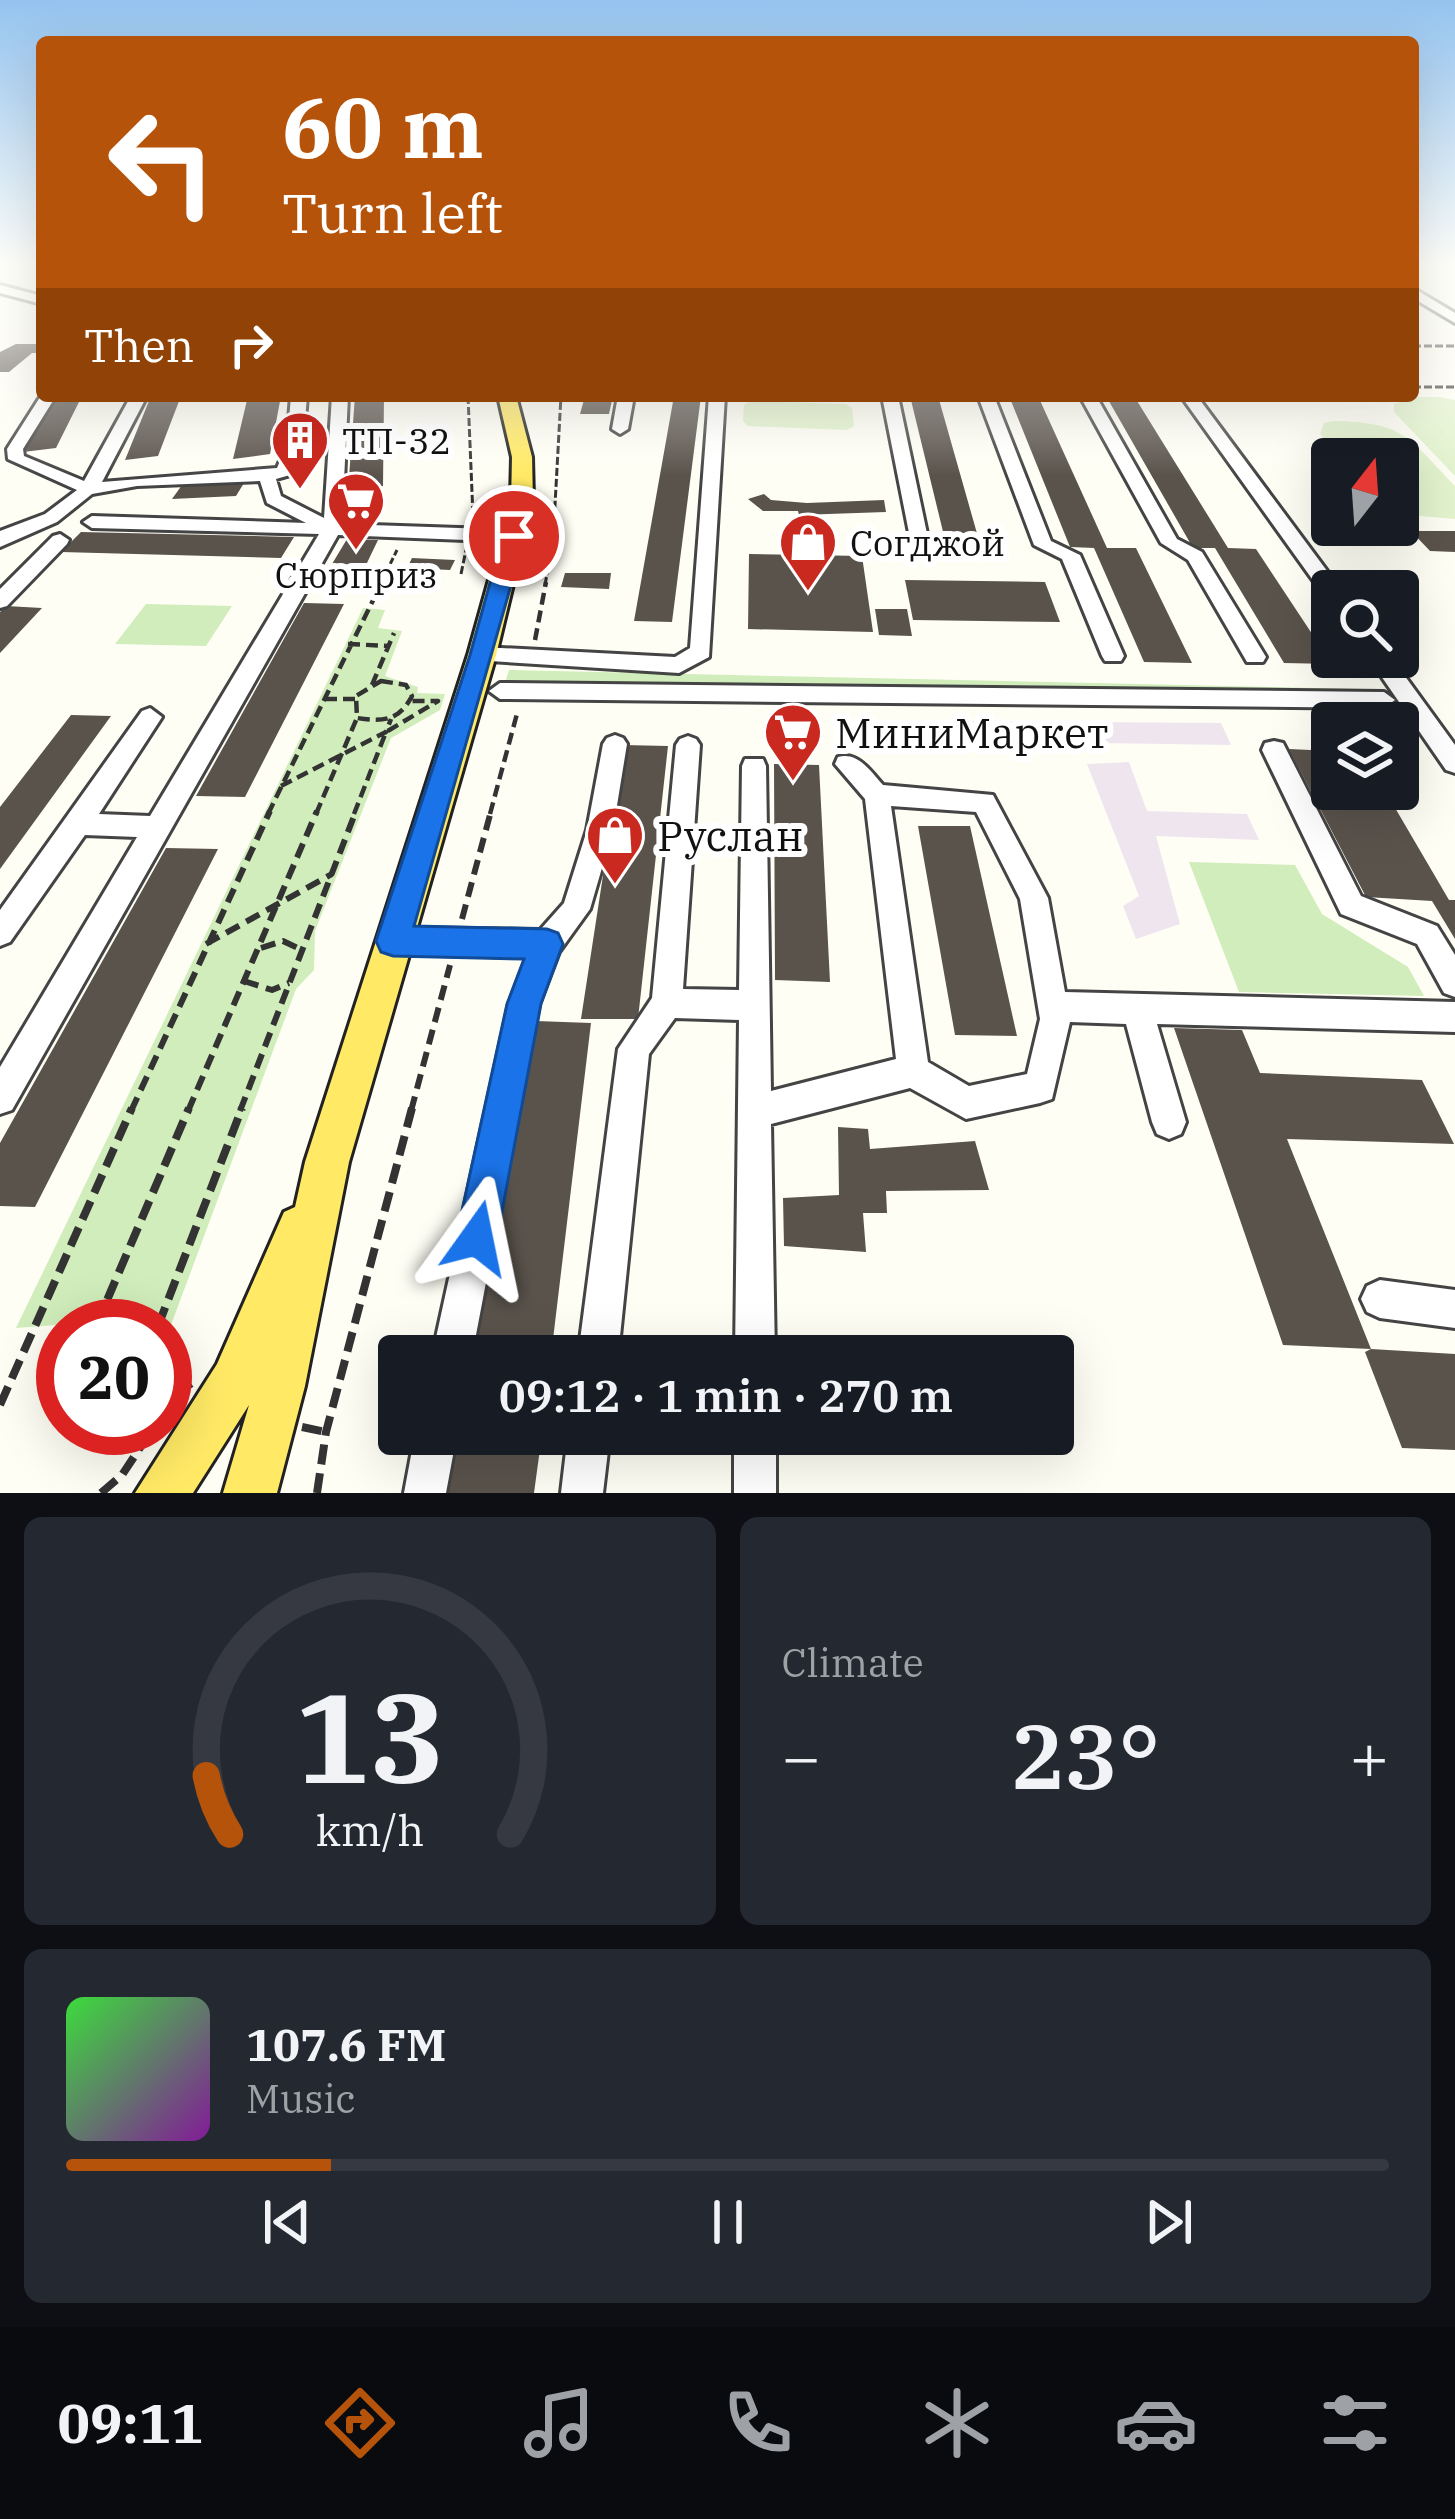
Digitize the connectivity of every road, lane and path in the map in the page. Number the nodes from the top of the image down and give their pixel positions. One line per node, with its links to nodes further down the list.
1 (1419, 346): 2 (path)
2 (1455, 346)
3 (1419, 387): 4 (path)
4 (1455, 387)
5 (44, 402): 19 (street)
6 (136, 402): 19 (street)
7 (298, 402): 18 (street)
8 (340, 402): 21 (street)
9 (468, 402): 22 (path)
10 (509, 402): 23 (main road)
11 (625, 402): 17 (street)
12 (717, 402): 34 (street)
13 (891, 402): 26 (street)
14 (988, 402): 35 (street)
15 (1091, 402): 36 (street)
16 (1193, 402): 28 (street)
17 (620, 430)
18 (267, 476): 19 (street); 21 (street)
19 (89, 489): 25 (street)
20 (92, 522): 21 (street)
21 (332, 530): 22 (street); 58 (street)
22 (468, 535): 23 (street); 29 (path)
23 (514, 536): 34 (main road)
24 (60, 540): 30 (street)
25 (0, 541)
26 (920, 543)
27 (399, 545): 32 (path)
28 (1316, 570)
29 (461, 574)
30 (0, 601)
31 (394, 633): 33 (path)
32 (348, 644): 33 (path); 40 (path)
33 (389, 646): 38 (path)
34 (482, 655): 62 (main road)
35 (1113, 656)
36 (1255, 658)
37 (1394, 678): 52 (street)
38 (372, 686): 41 (path); 42 (path)
39 (500, 691): 43 (street)
40 (322, 699): 41 (path); 55 (path)
41 (355, 699): 45 (path)
42 (410, 700): 46 (path); 47 (path)
43 (1384, 700)
44 (150, 717): 57 (street)
45 (358, 718): 46 (path); 51 (path)
46 (392, 719): 47 (path)
47 (386, 733): 51 (path); 59 (path)
48 (615, 744): 64 (street)
49 (688, 745): 70 (street)
50 (1274, 749): 69 (street)
51 (342, 755): 55 (path); 60 (path)
52 (1455, 763)
53 (847, 764): 56 (street)
54 (754, 766): 71 (street)
55 (279, 787): 63 (path)
56 (877, 795): 72 (street); 75 (street)
57 (78, 824): 58 (street); 61 (street)
58 (157, 827): 76 (street)
59 (332, 874): 60 (path); 65 (path)
60 (277, 904): 63 (path); 66 (path)
61 (0, 933)
62 (393, 941): 64 (street); 79 (main road)
63 (205, 944): 89 (path)
64 (547, 944): 84 (street)
65 (302, 950): 66 (path); 68 (path)
66 (256, 952): 67 (path)
67 (244, 981): 68 (path); 80 (path)
68 (290, 983): 81 (path)
69 (1455, 983)
70 (667, 1003): 71 (street); 85 (street)
71 (753, 1005): 77 (street)
72 (1052, 1006): 73 (street); 75 (street)
73 (1137, 1009): 74 (street); 78 (street)
74 (1455, 1017)
75 (913, 1071): 77 (street)
76 (0, 1098)
77 (754, 1112): 86 (street)
78 (1168, 1122)
79 (327, 1162): 97 (main road); 98 (main road)
80 (108, 1299)
81 (168, 1299)
82 (1380, 1299): 83 (street)
83 (1455, 1309)
84 (456, 1335)
85 (600, 1335)
86 (754, 1335)
87 (192, 1392): 88 (path)
88 (197, 1398)
89 (0, 1405)
90 (294, 1426): 91 (path)
91 (326, 1432)
92 (135, 1455): 96 (path)
93 (432, 1455): 99 (street)
94 (587, 1455): 100 (street)
95 (755, 1455): 101 (street)
96 (101, 1493)
97 (162, 1493)
98 (250, 1493)
99 (425, 1493)
100 (582, 1493)
101 (755, 1493)

